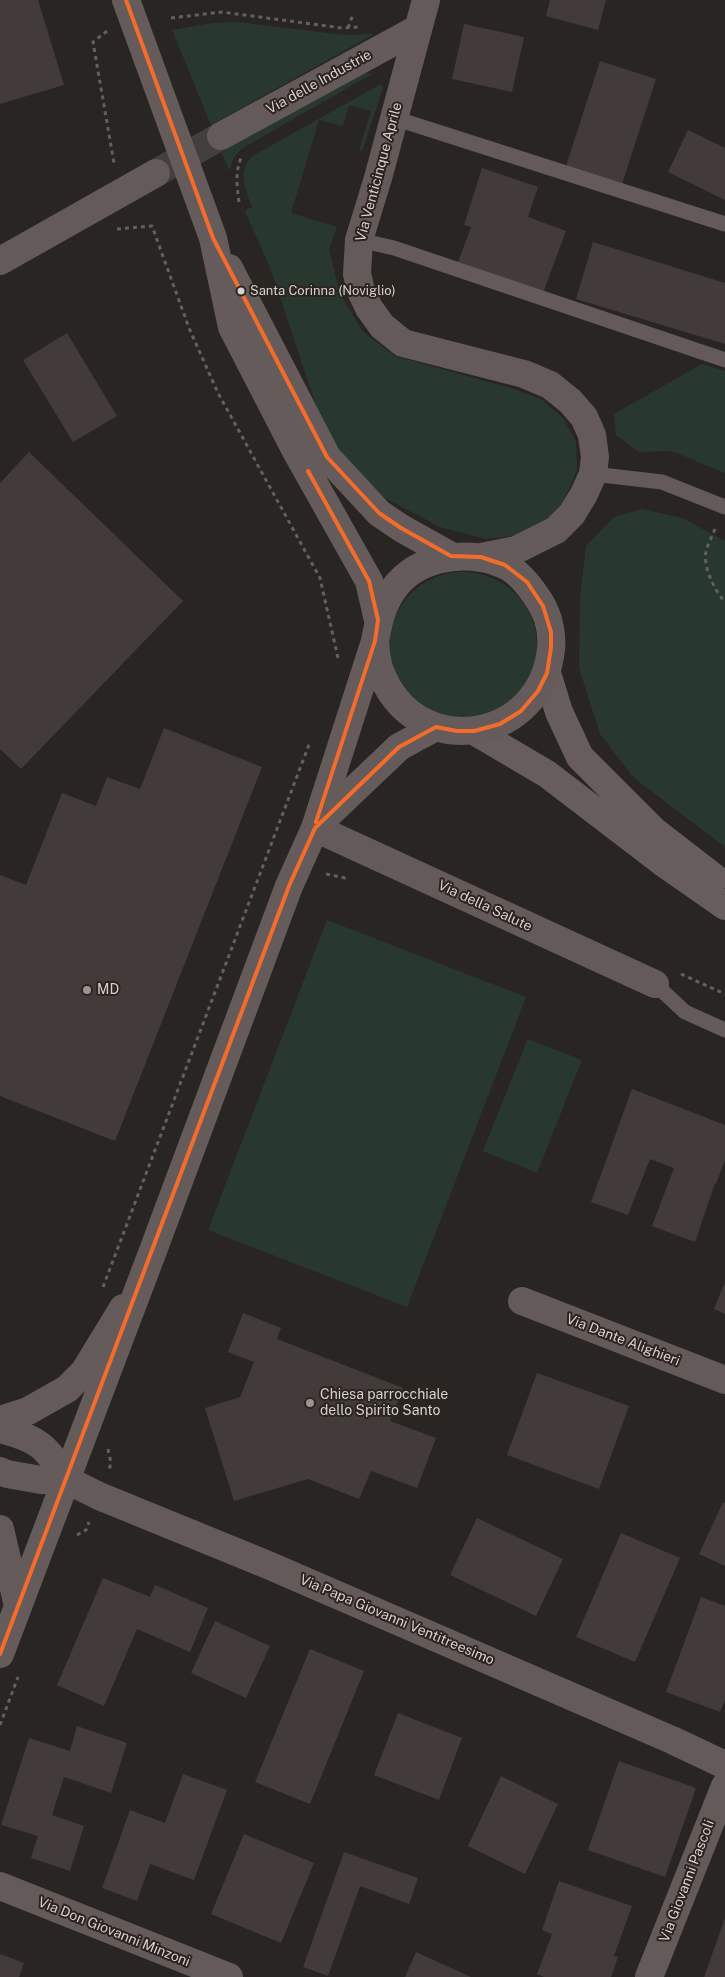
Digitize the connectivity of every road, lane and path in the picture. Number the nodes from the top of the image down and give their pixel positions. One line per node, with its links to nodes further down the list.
1 (126, 0): 15 (main road)
2 (426, 0): 7 (street, Via Venticinque Aprile)
3 (353, 14): 6 (path)
4 (171, 18): 6 (path)
5 (365, 26): 6 (path)
6 (348, 28)
7 (417, 29): 9 (street, Via Venticinque Aprile); 10 (street, Via delle Industrie)
8 (107, 31): 11 (path)
9 (394, 118): 13 (lane); 16 (street, Via Venticinque Aprile)
10 (221, 136)
11 (115, 164)
12 (156, 173): 17 (street)
13 (725, 224)
14 (112, 230): 26 (path)
15 (213, 238): 22 (main road); 25 (main road)
16 (359, 240): 18 (lane); 19 (street, Via Venticinque Aprile)
17 (0, 261)
18 (725, 360)
19 (593, 474): 20 (lane); 23 (street, Via Venticinque Aprile)
20 (725, 506)
21 (715, 529): 24 (path)
22 (451, 556): 23 (main road); 25 (main road)
23 (481, 557): 27 (main road)
24 (725, 602)
25 (377, 631): 28 (main road); 31 (main road)
26 (340, 665)
27 (547, 673): 29 (main road); 34 (main road)
28 (436, 727): 29 (main road); 31 (main road)
29 (474, 731): 35 (main road)
30 (312, 738): 39 (path)
31 (314, 828): 36 (street, Via della Salute); 38 (main road)
32 (353, 874): 33 (path)
33 (321, 880)
34 (725, 884)
35 (725, 906)
36 (655, 984): 37 (lane)
37 (725, 1030)
38 (151, 1256): 42 (street); 45 (main road)
39 (100, 1296)
40 (522, 1301): 41 (street, Via Dante Alighieri)
41 (725, 1380)
42 (0, 1420)
43 (0, 1429): 45 (street)
44 (0, 1471): 45 (street)
45 (67, 1480): 47 (main road); 49 (street, Via Papa Giovanni Ventitreesimo)
46 (0, 1529): 47 (street)
47 (18, 1606): 48 (main road)
48 (0, 1654)
49 (725, 1765)
50 (725, 1786): 53 (street, Via Giovanni Pascoli)
51 (0, 1886): 52 (street, Via Don Giovanni Minzoni)
52 (229, 1977)
53 (649, 1977)

